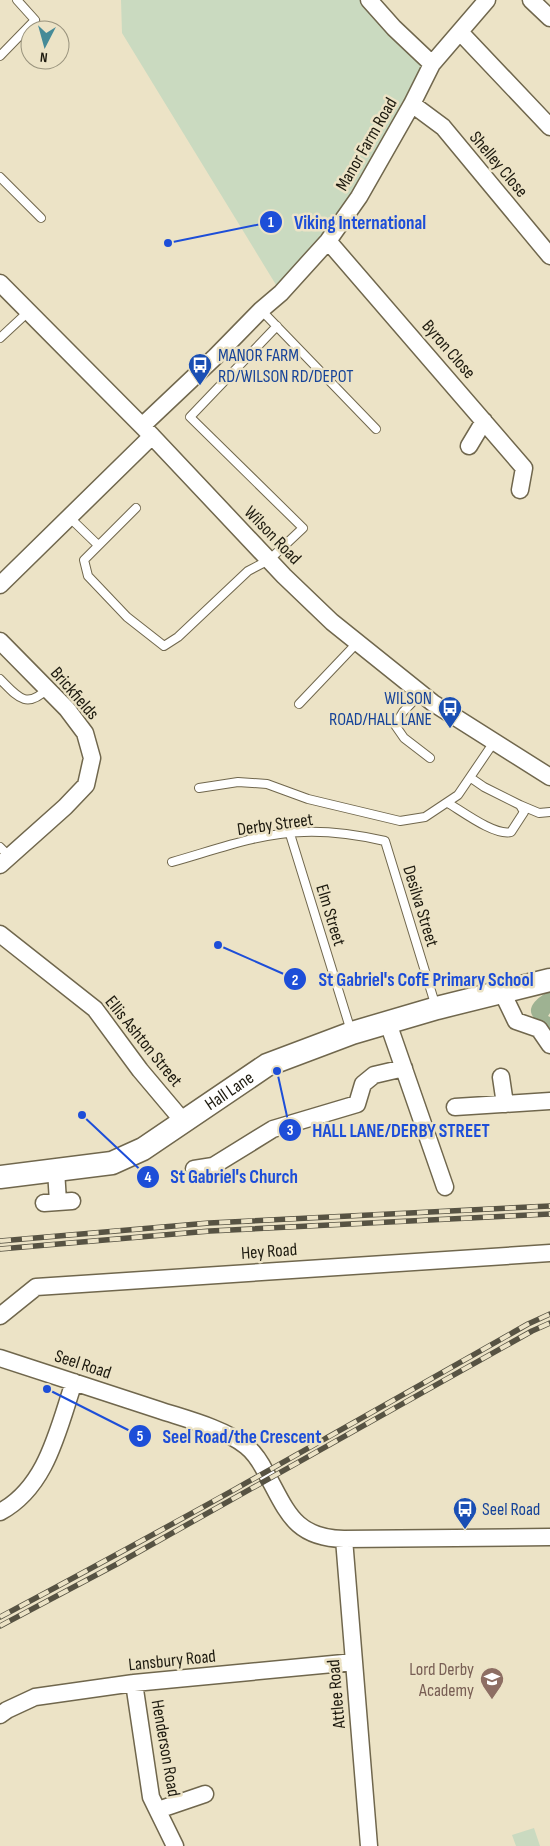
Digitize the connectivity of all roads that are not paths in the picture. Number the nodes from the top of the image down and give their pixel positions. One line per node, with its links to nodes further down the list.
1 (17, 0): 7 (lane)
2 (369, 0): 8 (street)
3 (487, 0): 6 (street, Manor Farm Road)
4 (531, 0): 5 (street)
5 (550, 18)
6 (460, 32): 8 (street, Manor Farm Road); 10 (street)
7 (0, 56)
8 (432, 64): 9 (street, Manor Farm Road)
9 (412, 104): 13 (street, Manor Farm Road); 14 (street, Shelley Close)
10 (550, 127)
11 (0, 177): 12 (lane)
12 (41, 218)
13 (328, 241): 16 (street, Manor Farm Road); 20 (street, Byron Close)
14 (550, 256)
15 (0, 283): 17 (street, Wilson Road)
16 (261, 310): 18 (lane); 22 (street, Manor Farm Road)
17 (28, 312): 19 (lane); 22 (street, Wilson Road)
18 (277, 326): 21 (lane); 28 (lane)
19 (0, 338)
20 (484, 420): 23 (street); 24 (street, Byron Close)
21 (376, 429)
22 (147, 431): 26 (street, Manor Farm Road); 28 (street, Wilson Road)
23 (469, 446)
24 (520, 490)
25 (136, 508): 27 (lane)
26 (69, 517): 27 (lane); 29 (street, Manor Farm Road)
27 (98, 545): 28 (lane)
28 (269, 560): 31 (street, Wilson Road)
29 (0, 585)
30 (0, 641): 33 (street, Brickfields)
31 (357, 643): 34 (street, Wilson Road); 35 (lane)
32 (0, 679): 33 (lane)
33 (47, 689): 46 (street, Brickfields)
34 (421, 693): 36 (street, Wilson Road); 37 (lane)
35 (299, 704)
36 (494, 742): 38 (street, Wilson Road); 39 (lane)
37 (430, 758)
38 (550, 777)
39 (471, 778): 41 (lane); 42 (lane)
40 (199, 788): 41 (lane)
41 (448, 803): 42 (lane)
42 (520, 805): 43 (lane)
43 (550, 812)
44 (290, 834): 45 (lane, Derby Street); 47 (lane, Derby Street); 53 (lane, Elm Street)
45 (385, 840): 51 (lane, Desilva Street)
46 (3, 857)
47 (172, 862)
48 (0, 934): 60 (street, Ellis Ashton Street)
49 (550, 980): 50 (street, Hall Lane)
50 (502, 992): 51 (street, Hall Lane); 54 (street)
51 (437, 1008): 52 (street, Hall Lane)
52 (388, 1024): 53 (street, Hall Lane); 55 (street)
53 (352, 1033): 60 (street, Hall Lane)
54 (550, 1045)
55 (404, 1068): 61 (street); 64 (street)
56 (501, 1077): 58 (street)
57 (550, 1101): 58 (street)
58 (504, 1104): 59 (street)
59 (455, 1106)
60 (183, 1121): 62 (street, Hall Lane)
61 (194, 1169)
62 (56, 1170): 63 (street, Hall Lane); 65 (street)
63 (1, 1175)
64 (445, 1187)
65 (58, 1202)
66 (550, 1253): 67 (street, Hey Road)
67 (2, 1311)
68 (0, 1358): 69 (street, Seel Road)
69 (74, 1382): 70 (street); 72 (street, Seel Road)
70 (0, 1512)
71 (550, 1537): 72 (street, Seel Road)
72 (344, 1539): 73 (street, Attlee Road)
73 (354, 1662): 74 (street, Lansbury Road); 79 (street, Attlee Road)
74 (134, 1683): 75 (street, Lansbury Road); 77 (street, Henderson Road)
75 (0, 1715)
76 (205, 1794): 77 (street)
77 (158, 1810): 78 (street, Henderson Road)
78 (175, 1846)
79 (369, 1846)

